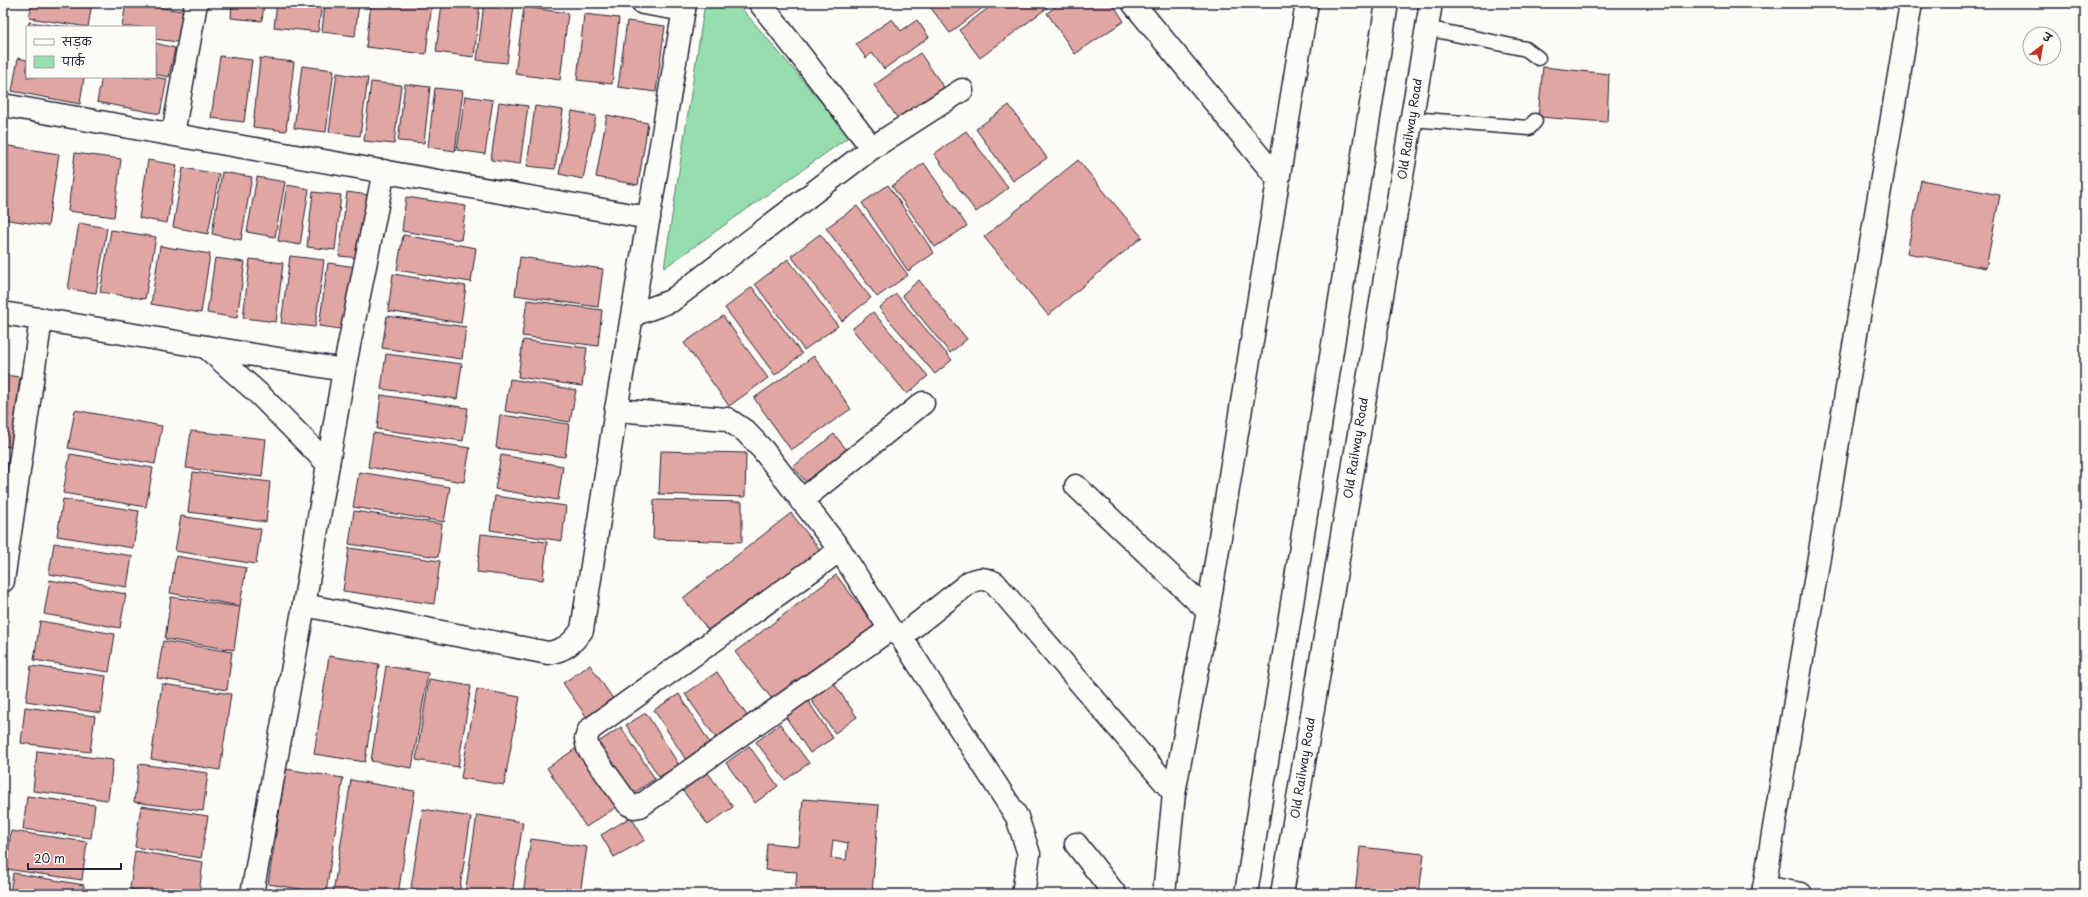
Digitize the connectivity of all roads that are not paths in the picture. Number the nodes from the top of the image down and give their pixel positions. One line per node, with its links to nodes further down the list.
1 (196, 3): 16 (street)
2 (643, 3): 9 (street)
3 (760, 3): 17 (street)
4 (1133, 3): 19 (street)
5 (1307, 3): 19 (street)
6 (1387, 3): 43 (street)
7 (1430, 3): 10 (street, Old Railway Road)
8 (1911, 3): 38 (street)
9 (685, 6): 20 (street)
10 (1426, 28): 11 (lane); 14 (street, Old Railway Road)
11 (1538, 58)
12 (962, 90): 17 (street)
13 (3, 104): 16 (street)
14 (1411, 119): 15 (lane); 44 (street, Old Railway Road)
15 (1535, 122)
16 (173, 134): 18 (street)
17 (872, 148): 22 (street)
18 (384, 171): 20 (street); 25 (street)
19 (1278, 179): 34 (street)
20 (649, 218): 22 (street)
21 (3, 313): 23 (street)
22 (633, 315): 27 (street)
23 (41, 319): 24 (street); 32 (street)
24 (206, 347): 25 (street); 28 (street)
25 (344, 370): 28 (street)
26 (923, 403): 30 (street)
27 (616, 410): 30 (street); 33 (street)
28 (328, 464): 33 (street)
29 (1076, 486): 34 (street)
30 (802, 501): 31 (street)
31 (840, 550): 35 (street); 35 (street)
32 (3, 581)
33 (304, 605): 39 (street)
34 (1208, 611): 36 (street)
35 (896, 633): 36 (street); 40 (street)
36 (1174, 793): 42 (street)
37 (1076, 844): 41 (street)
38 (1763, 891): 45 (street)
39 (252, 894)
40 (1024, 894)
41 (1115, 894)
42 (1164, 894)
43 (1246, 894)
44 (1282, 894)
45 (1801, 894)

